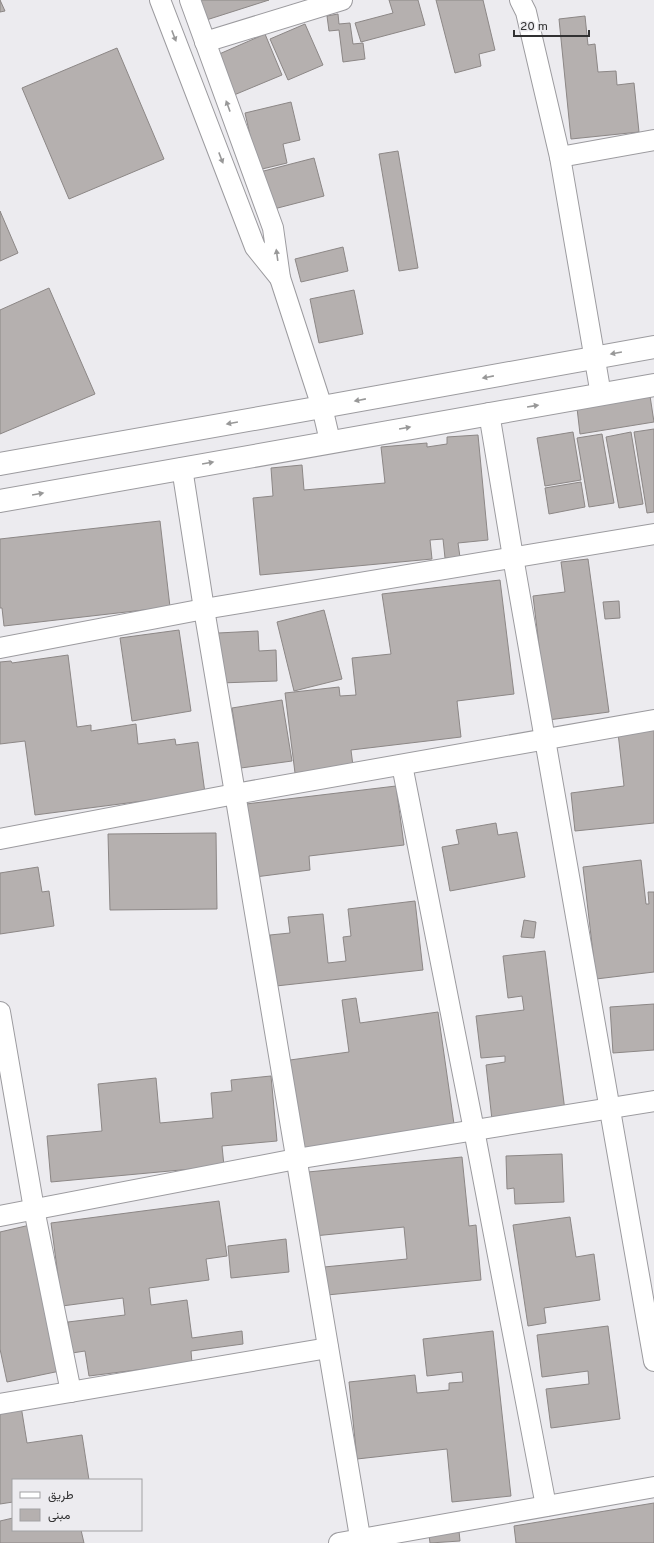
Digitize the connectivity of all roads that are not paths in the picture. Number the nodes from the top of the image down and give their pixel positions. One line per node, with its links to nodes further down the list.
1 (160, 0): 8 (street, one-way to 8)
2 (190, 0): 5 (street)
3 (342, 0): 5 (street)
4 (520, 0): 7 (street)
5 (205, 42): 8 (street, one-way to 5)
6 (654, 140): 7 (street)
7 (560, 157): 10 (street)
8 (280, 278): 13 (street)
9 (654, 347): 10 (main road, one-way to 10)
10 (594, 357): 12 (street); 13 (main road, one-way to 13)
11 (654, 385): 12 (main road)
12 (601, 394): 14 (main road, one-way to 12)
13 (322, 408): 15 (street); 16 (main road, one-way to 16)
14 (489, 413): 15 (main road, one-way to 14); 20 (street)
15 (330, 441): 17 (main road, one-way to 15)
16 (0, 464)
17 (182, 468): 18 (main road, one-way to 17); 21 (street)
18 (0, 501)
19 (654, 534): 20 (street)
20 (513, 556): 21 (street); 24 (street)
21 (204, 609): 22 (street); 26 (street)
22 (0, 648)
23 (654, 720): 24 (street)
24 (545, 740): 25 (street); 31 (street)
25 (402, 765): 26 (street); 32 (street)
26 (235, 794): 27 (street); 33 (street)
27 (0, 839)
28 (0, 1012): 29 (street)
29 (2, 1037): 34 (street)
30 (654, 1101): 31 (street)
31 (610, 1108): 32 (street); 37 (street)
32 (474, 1130): 33 (street); 41 (street)
33 (296, 1159): 34 (street); 36 (street)
34 (34, 1209): 35 (street); 38 (street)
35 (0, 1216)
36 (328, 1348): 38 (street); 42 (street)
37 (654, 1361)
38 (71, 1392): 39 (street)
39 (0, 1404)
40 (654, 1486): 41 (street)
41 (546, 1506): 42 (street)
42 (361, 1541): 43 (street)
43 (339, 1543)

